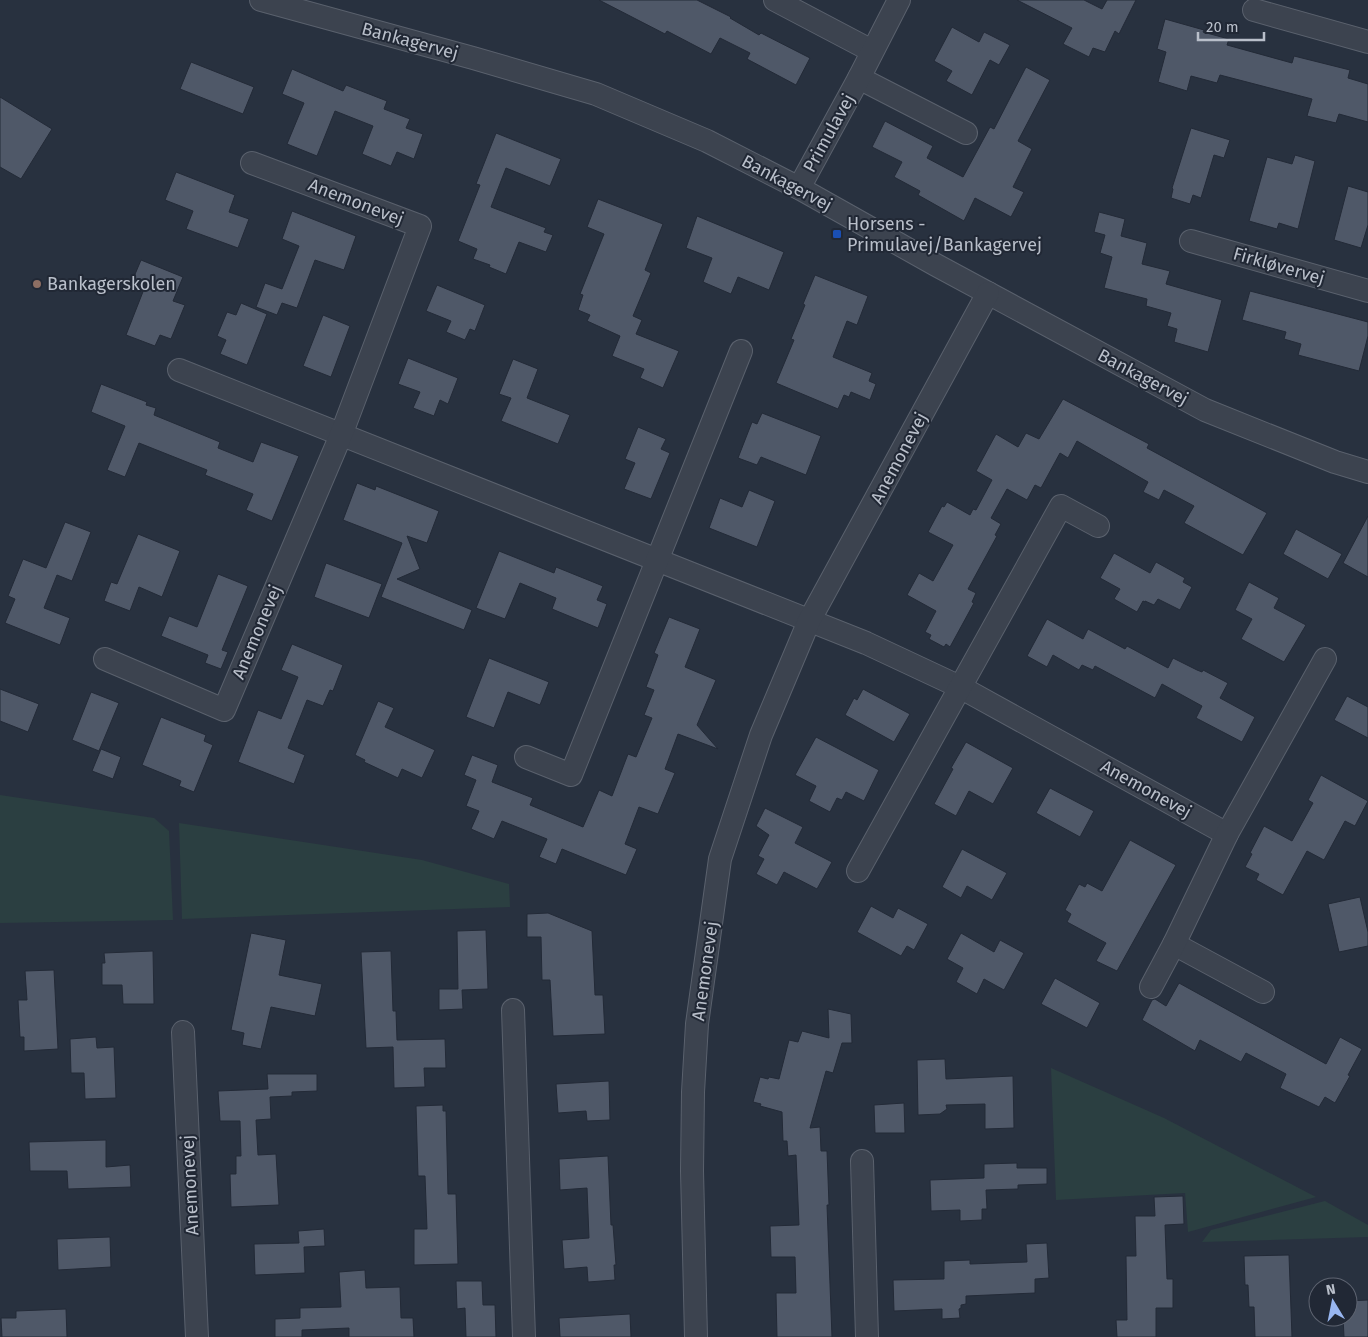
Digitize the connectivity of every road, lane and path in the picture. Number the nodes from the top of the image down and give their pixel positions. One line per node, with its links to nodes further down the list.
1 (261, 0): 10 (street, Bankagervej)
2 (776, 0): 6 (street)
3 (899, 0): 6 (street, Primulavej)
4 (1254, 10): 5 (street)
5 (1368, 42)
6 (872, 52): 7 (street, Primulavej)
7 (859, 78): 8 (street, Primulavej); 10 (street, Primulavej)
8 (966, 134)
9 (252, 163): 16 (street, Anemonevej)
10 (799, 188): 13 (street, Bankagervej)
11 (1191, 241): 12 (street, Firkløvervej)
12 (1368, 291)
13 (988, 293): 17 (street, Bankagervej); 20 (street, Anemonevej)
14 (741, 351): 19 (street)
15 (179, 370): 16 (street, Anemonevej)
16 (341, 435): 19 (street, Anemonevej); 21 (street, Anemonevej)
17 (1368, 472)
18 (1098, 526): 23 (street)
19 (656, 560): 20 (street, Anemonevej); 24 (street)
20 (810, 621): 23 (street, Anemonevej); 35 (street, Anemonevej)
21 (105, 659)
22 (1325, 660): 25 (street)
23 (960, 687): 25 (street, Anemonevej); 26 (street)
24 (526, 756)
25 (1227, 834): 27 (street)
26 (858, 871)
27 (1174, 944): 28 (street); 29 (street)
28 (1151, 987)
29 (1263, 992)
30 (513, 1010): 34 (street)
31 (183, 1032): 33 (street, Anemonevej)
32 (862, 1161): 36 (street)
33 (197, 1337)
34 (524, 1337)
35 (696, 1337)
36 (867, 1337)

